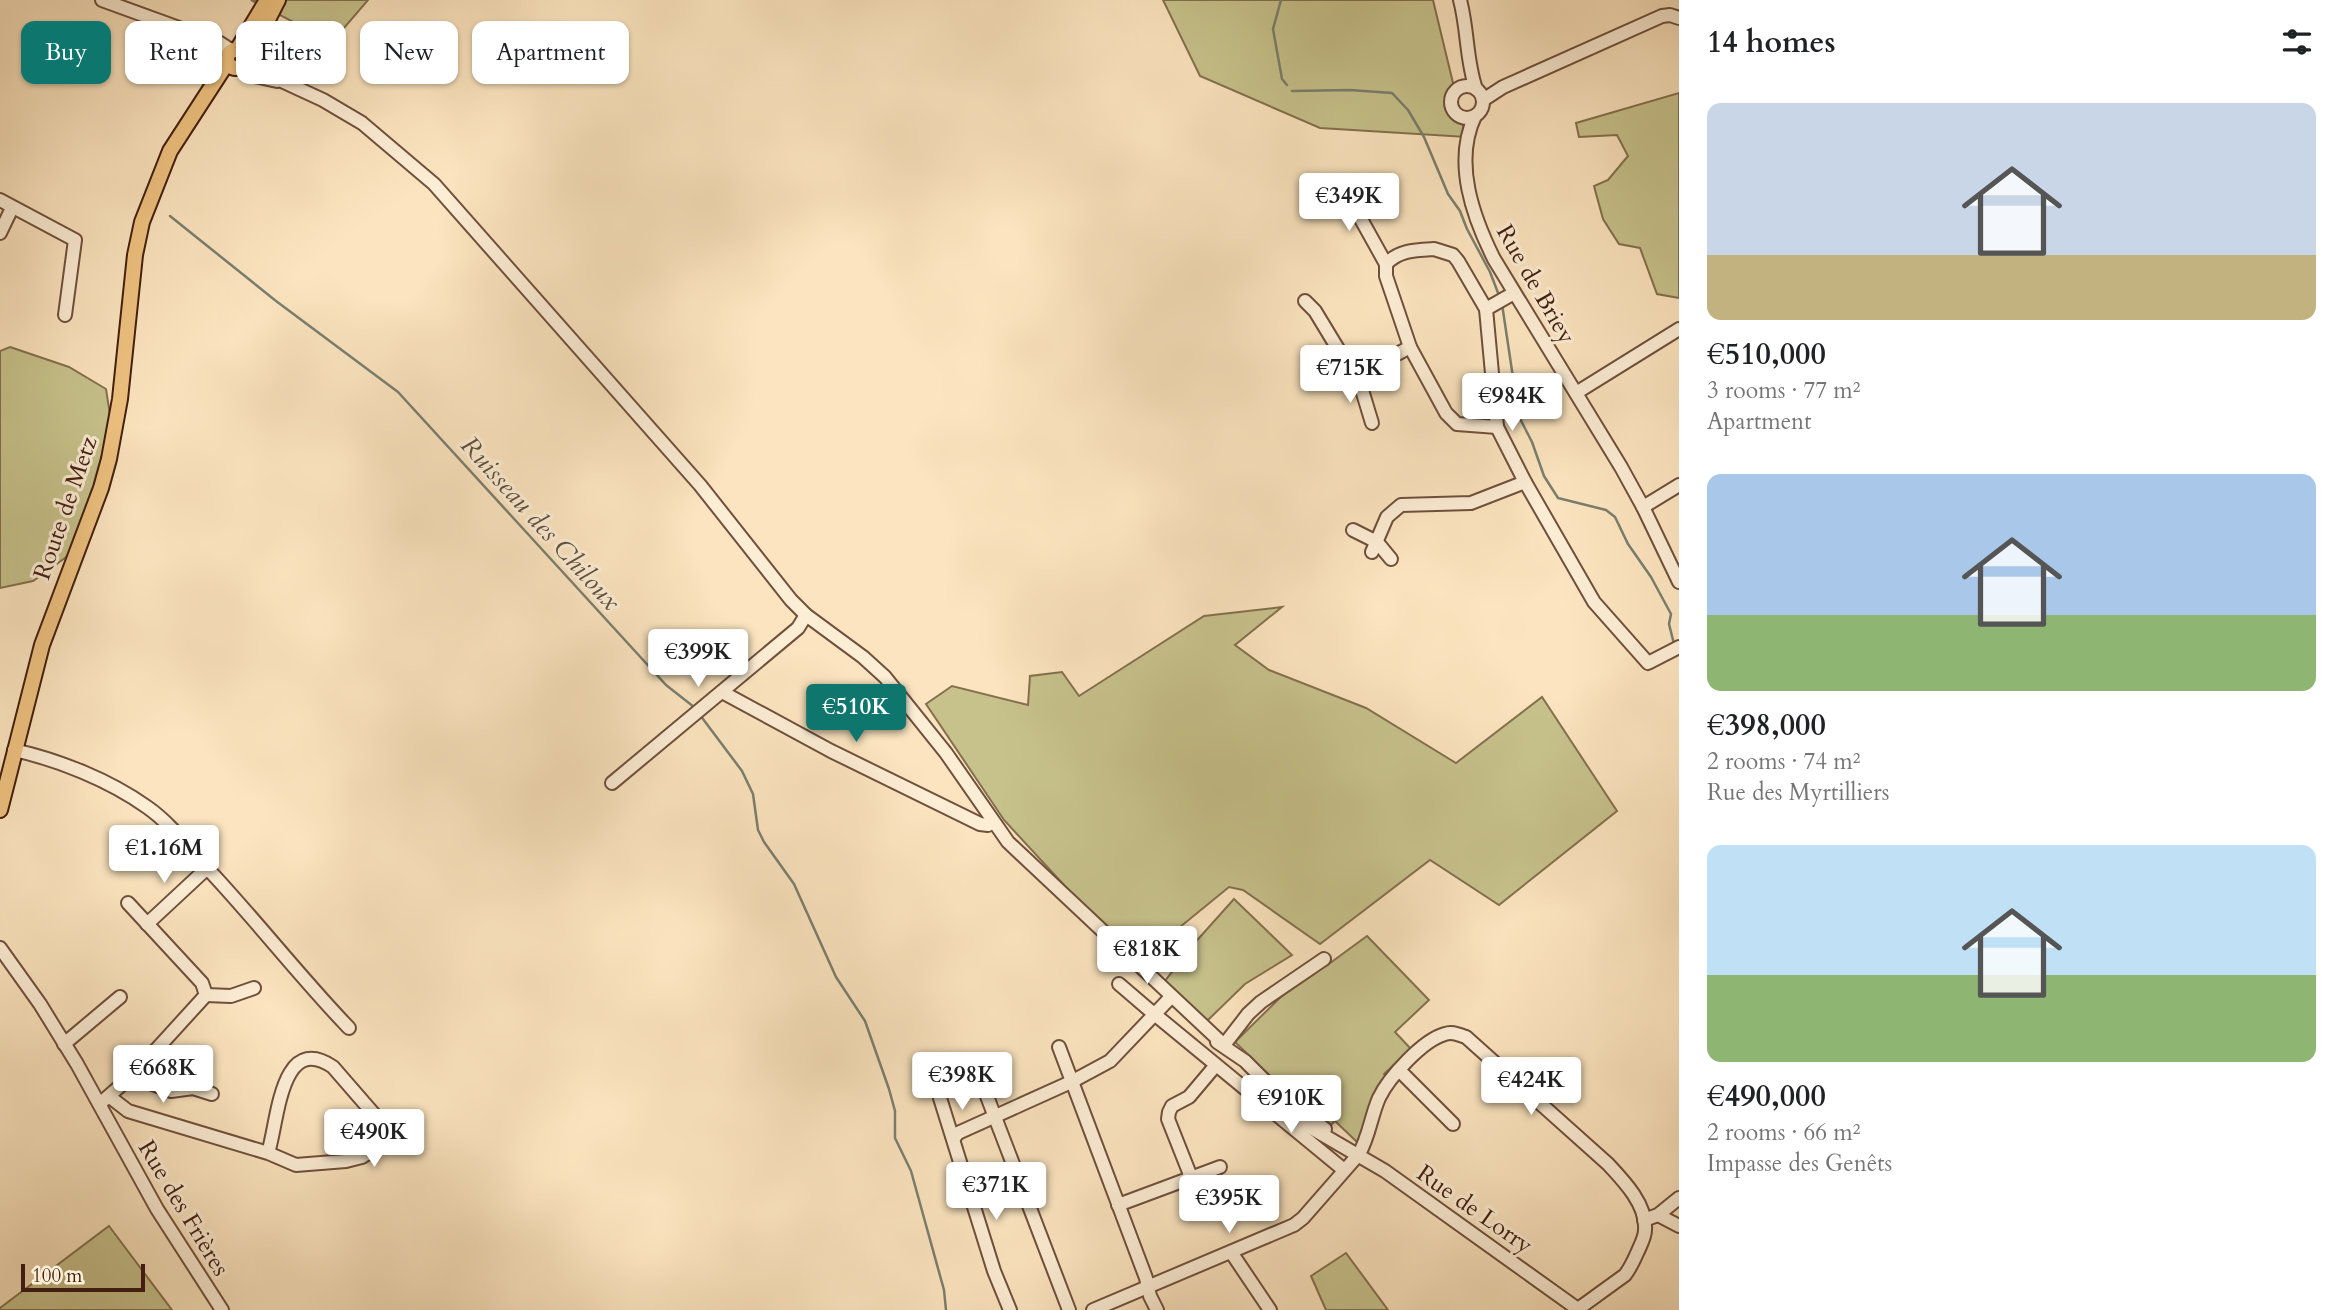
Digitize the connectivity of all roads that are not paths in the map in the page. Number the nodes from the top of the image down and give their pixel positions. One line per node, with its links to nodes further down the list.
1 (102, 0): 6 (street)
2 (268, 0): 9 (main road, Route de Metz)
3 (278, 0): 9 (main road, Route de Metz)
4 (1460, 0): 10 (street)
5 (1679, 18): 12 (street)
6 (157, 21)
7 (222, 45): 9 (street)
8 (222, 54): 9 (street)
9 (235, 58): 38 (street, Rue de Lorry); 41 (main road, Route de Metz)
10 (1470, 67): 11 (street); 12 (street)
11 (1461, 88): 12 (street); 13 (street)
12 (1480, 94): 14 (street)
13 (1456, 113): 14 (street); 15 (street, Rue de Briey)
14 (1475, 116): 15 (street, Rue de Briey)
15 (1466, 145): 21 (street, Rue de Briey)
16 (1342, 185): 20 (street)
17 (0, 200): 18 (street)
18 (12, 208): 19 (street); 24 (street)
19 (0, 233)
20 (1386, 264): 23 (street); 26 (street)
21 (1511, 295): 23 (street); 28 (street, Rue de Briey)
22 (1305, 301): 27 (street)
23 (1490, 307): 30 (street)
24 (65, 315)
25 (1679, 329): 28 (street)
26 (1410, 348): 27 (street); 30 (street)
27 (1355, 377): 29 (street)
28 (1576, 393): 33 (street, Rue de Briey)
29 (1372, 423)
30 (1497, 426): 31 (street)
31 (1525, 482): 35 (street); 39 (street)
32 (1679, 485): 33 (street)
33 (1643, 507): 37 (street, Rue de Briey)
34 (1353, 530): 35 (street)
35 (1374, 547): 36 (street)
36 (1391, 559)
37 (1679, 582)
38 (806, 615): 40 (street); 44 (street, Rue de Lorry)
39 (1675, 650)
40 (722, 692): 42 (street); 44 (street)
41 (14, 750): 43 (main road, Route de Metz); 56 (street)
42 (612, 783)
43 (0, 810)
44 (993, 822): 54 (street, Rue de Lorry)
45 (204, 871): 47 (street)
46 (128, 903): 47 (street)
47 (147, 924): 52 (street)
48 (0, 948): 57 (street, Rue des Frières)
49 (1324, 959): 58 (street)
50 (1119, 984): 55 (street)
51 (254, 988): 52 (street)
52 (206, 995): 63 (street)
53 (120, 997): 57 (street)
54 (1169, 1000): 55 (street); 58 (street, Rue de Lorry)
55 (1153, 1014): 61 (street); 64 (street)
56 (349, 1028)
57 (65, 1044): 67 (street, Rue des Frières)
58 (1224, 1045): 72 (street, Rue de Lorry)
59 (1059, 1047): 64 (street)
60 (975, 1065): 68 (street)
61 (1216, 1065): 74 (street); 75 (street)
62 (1399, 1070): 69 (street); 72 (street); 79 (street)
63 (134, 1074): 65 (street); 67 (street)
64 (1071, 1082): 68 (street); 77 (street)
65 (212, 1094)
66 (940, 1098): 70 (street)
67 (105, 1100): 71 (street); 83 (street, Rue des Frières)
68 (990, 1119): 70 (street); 85 (street)
69 (1453, 1124)
70 (954, 1138): 84 (street)
71 (268, 1153): 71 (street)
72 (1359, 1154): 74 (street); 89 (street, Rue de Lorry)
73 (1220, 1167): 75 (street)
74 (1344, 1170): 81 (street)
75 (1191, 1177): 77 (street)
76 (1679, 1198): 78 (street)
77 (1118, 1205): 82 (street)
78 (1658, 1215): 79 (street); 80 (street)
79 (1644, 1220): 89 (street)
80 (1679, 1226)
81 (1231, 1252): 82 (street); 88 (street)
82 (1149, 1287): 86 (street); 87 (street)
83 (222, 1310)
84 (1010, 1310)
85 (1069, 1310)
86 (1093, 1310)
87 (1157, 1310)
88 (1270, 1310)
89 (1579, 1310)

